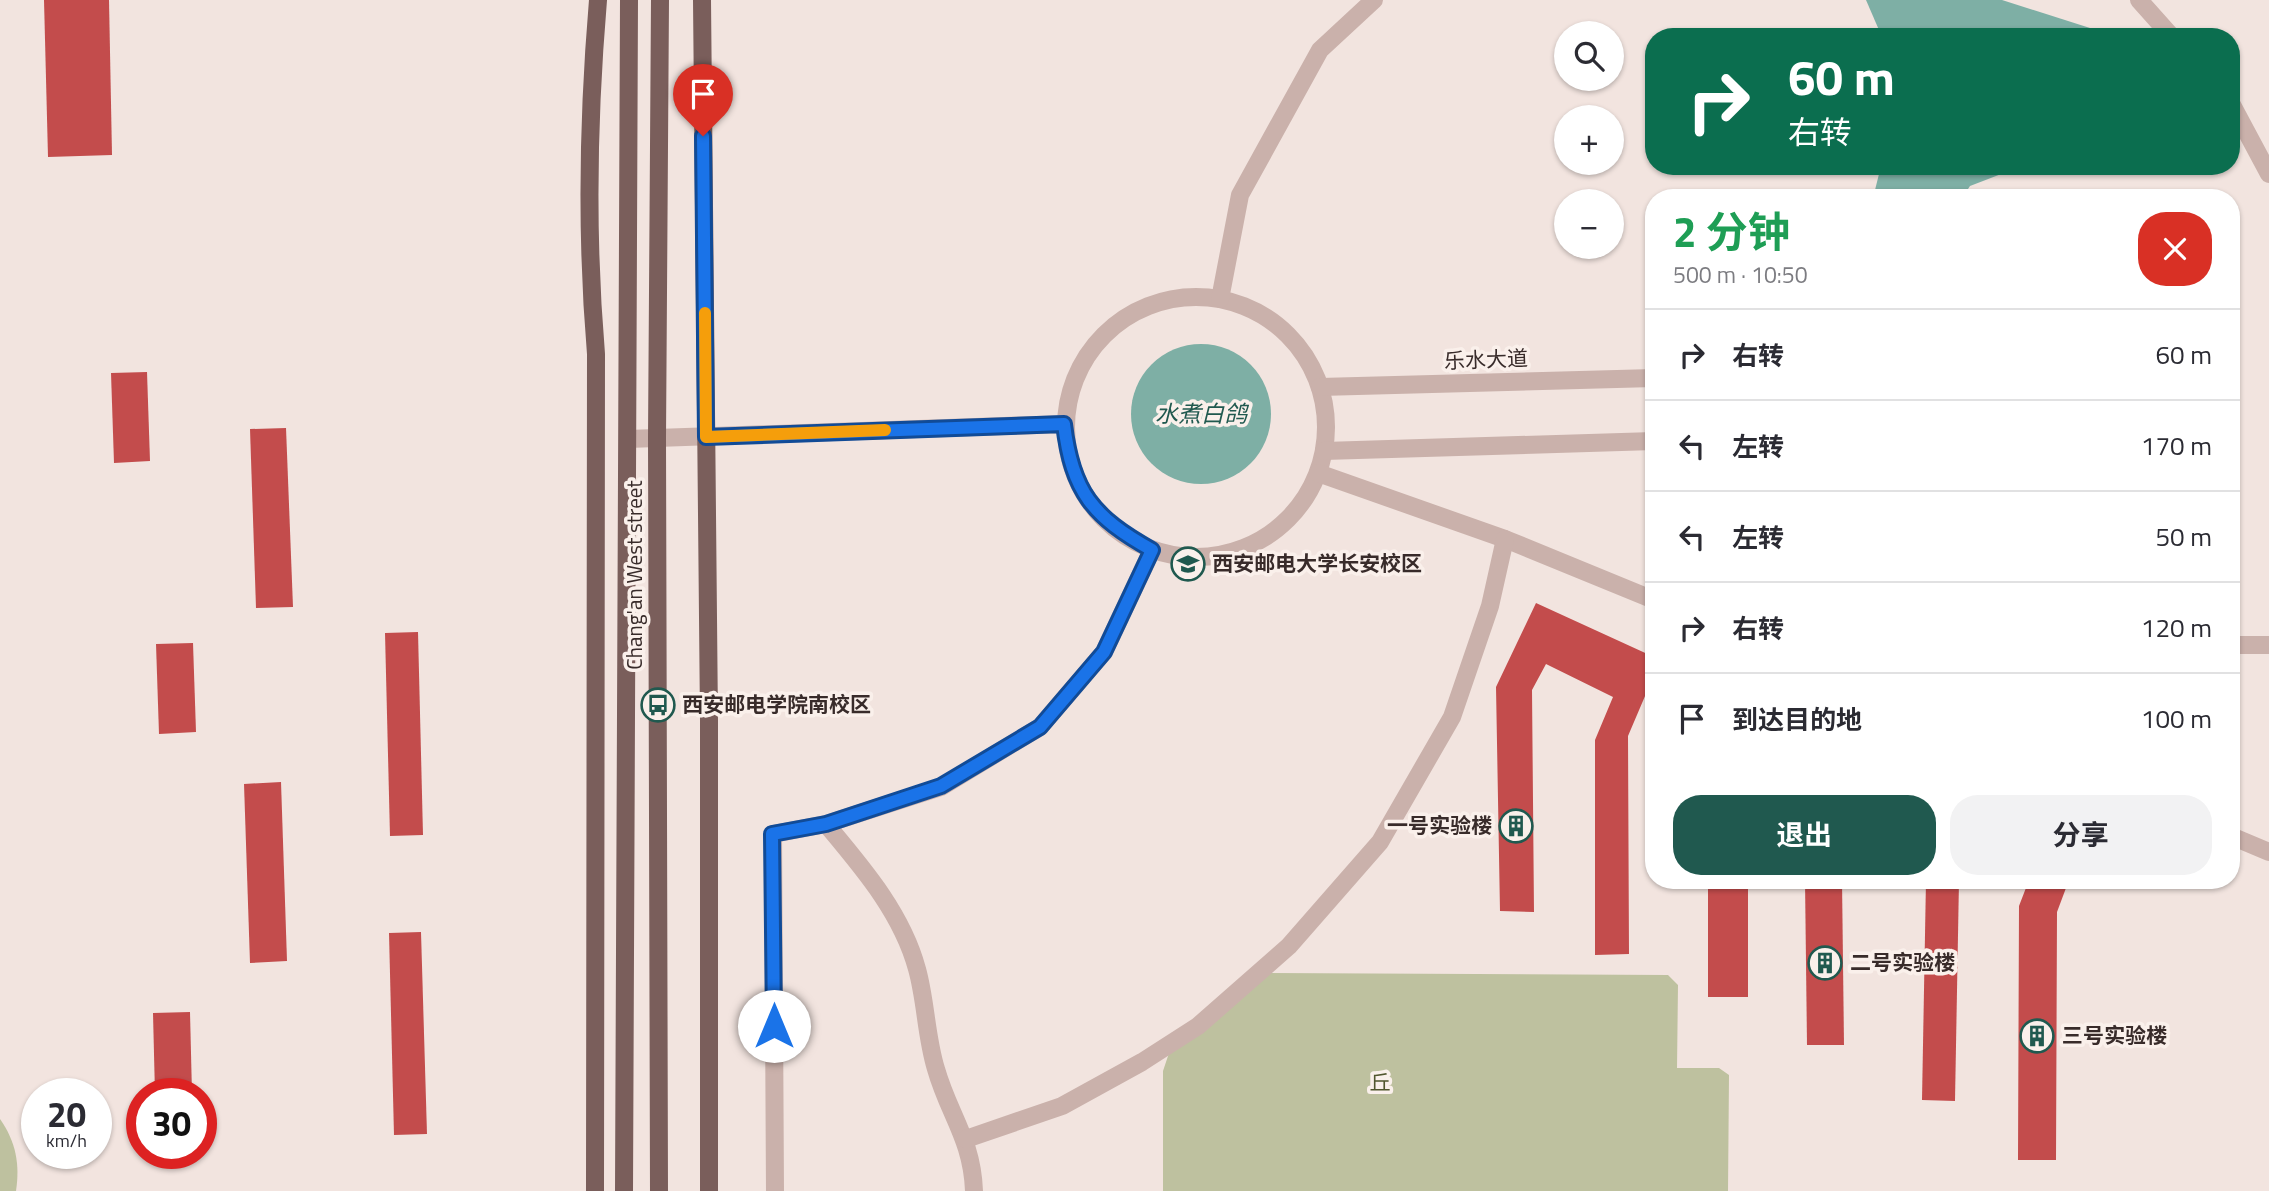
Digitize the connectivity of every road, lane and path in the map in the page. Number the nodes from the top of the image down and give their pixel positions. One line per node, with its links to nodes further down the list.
1 (598, 0): 29 (main road)
2 (629, 0): 16 (main road, Chang'an West street)
3 (660, 0): 15 (main road, Chang'an West street)
4 (702, 0): 14 (main road)
5 (1374, 0): 10 (street)
6 (2139, 0): 7 (street)
7 (2164, 28)
8 (2240, 120): 9 (street)
9 (2269, 174)
10 (1220, 299): 12 (street); 13 (street)
11 (1645, 378): 12 (street, 乐水大道)
12 (1320, 387): 18 (street)
13 (1064, 424): 14 (street); 21 (street)
14 (706, 437): 15 (street); 32 (main road)
15 (657, 438): 16 (street); 31 (main road, Chang'an West street)
16 (628, 439): 30 (main road, Chang'an West street)
17 (1645, 441): 18 (street)
18 (1324, 452): 19 (street)
19 (1318, 473): 20 (street); 21 (street)
20 (1505, 540): 22 (street); 28 (street)
21 (1152, 550): 25 (street)
22 (1645, 596)
23 (2240, 645): 24 (street)
24 (2269, 645)
25 (826, 824): 28 (street); 33 (street)
26 (2240, 840): 27 (street)
27 (2269, 852)
28 (966, 1139): 34 (street)
29 (595, 1191)
30 (624, 1191)
31 (659, 1191)
32 (709, 1191)
33 (775, 1191)
34 (974, 1191)

